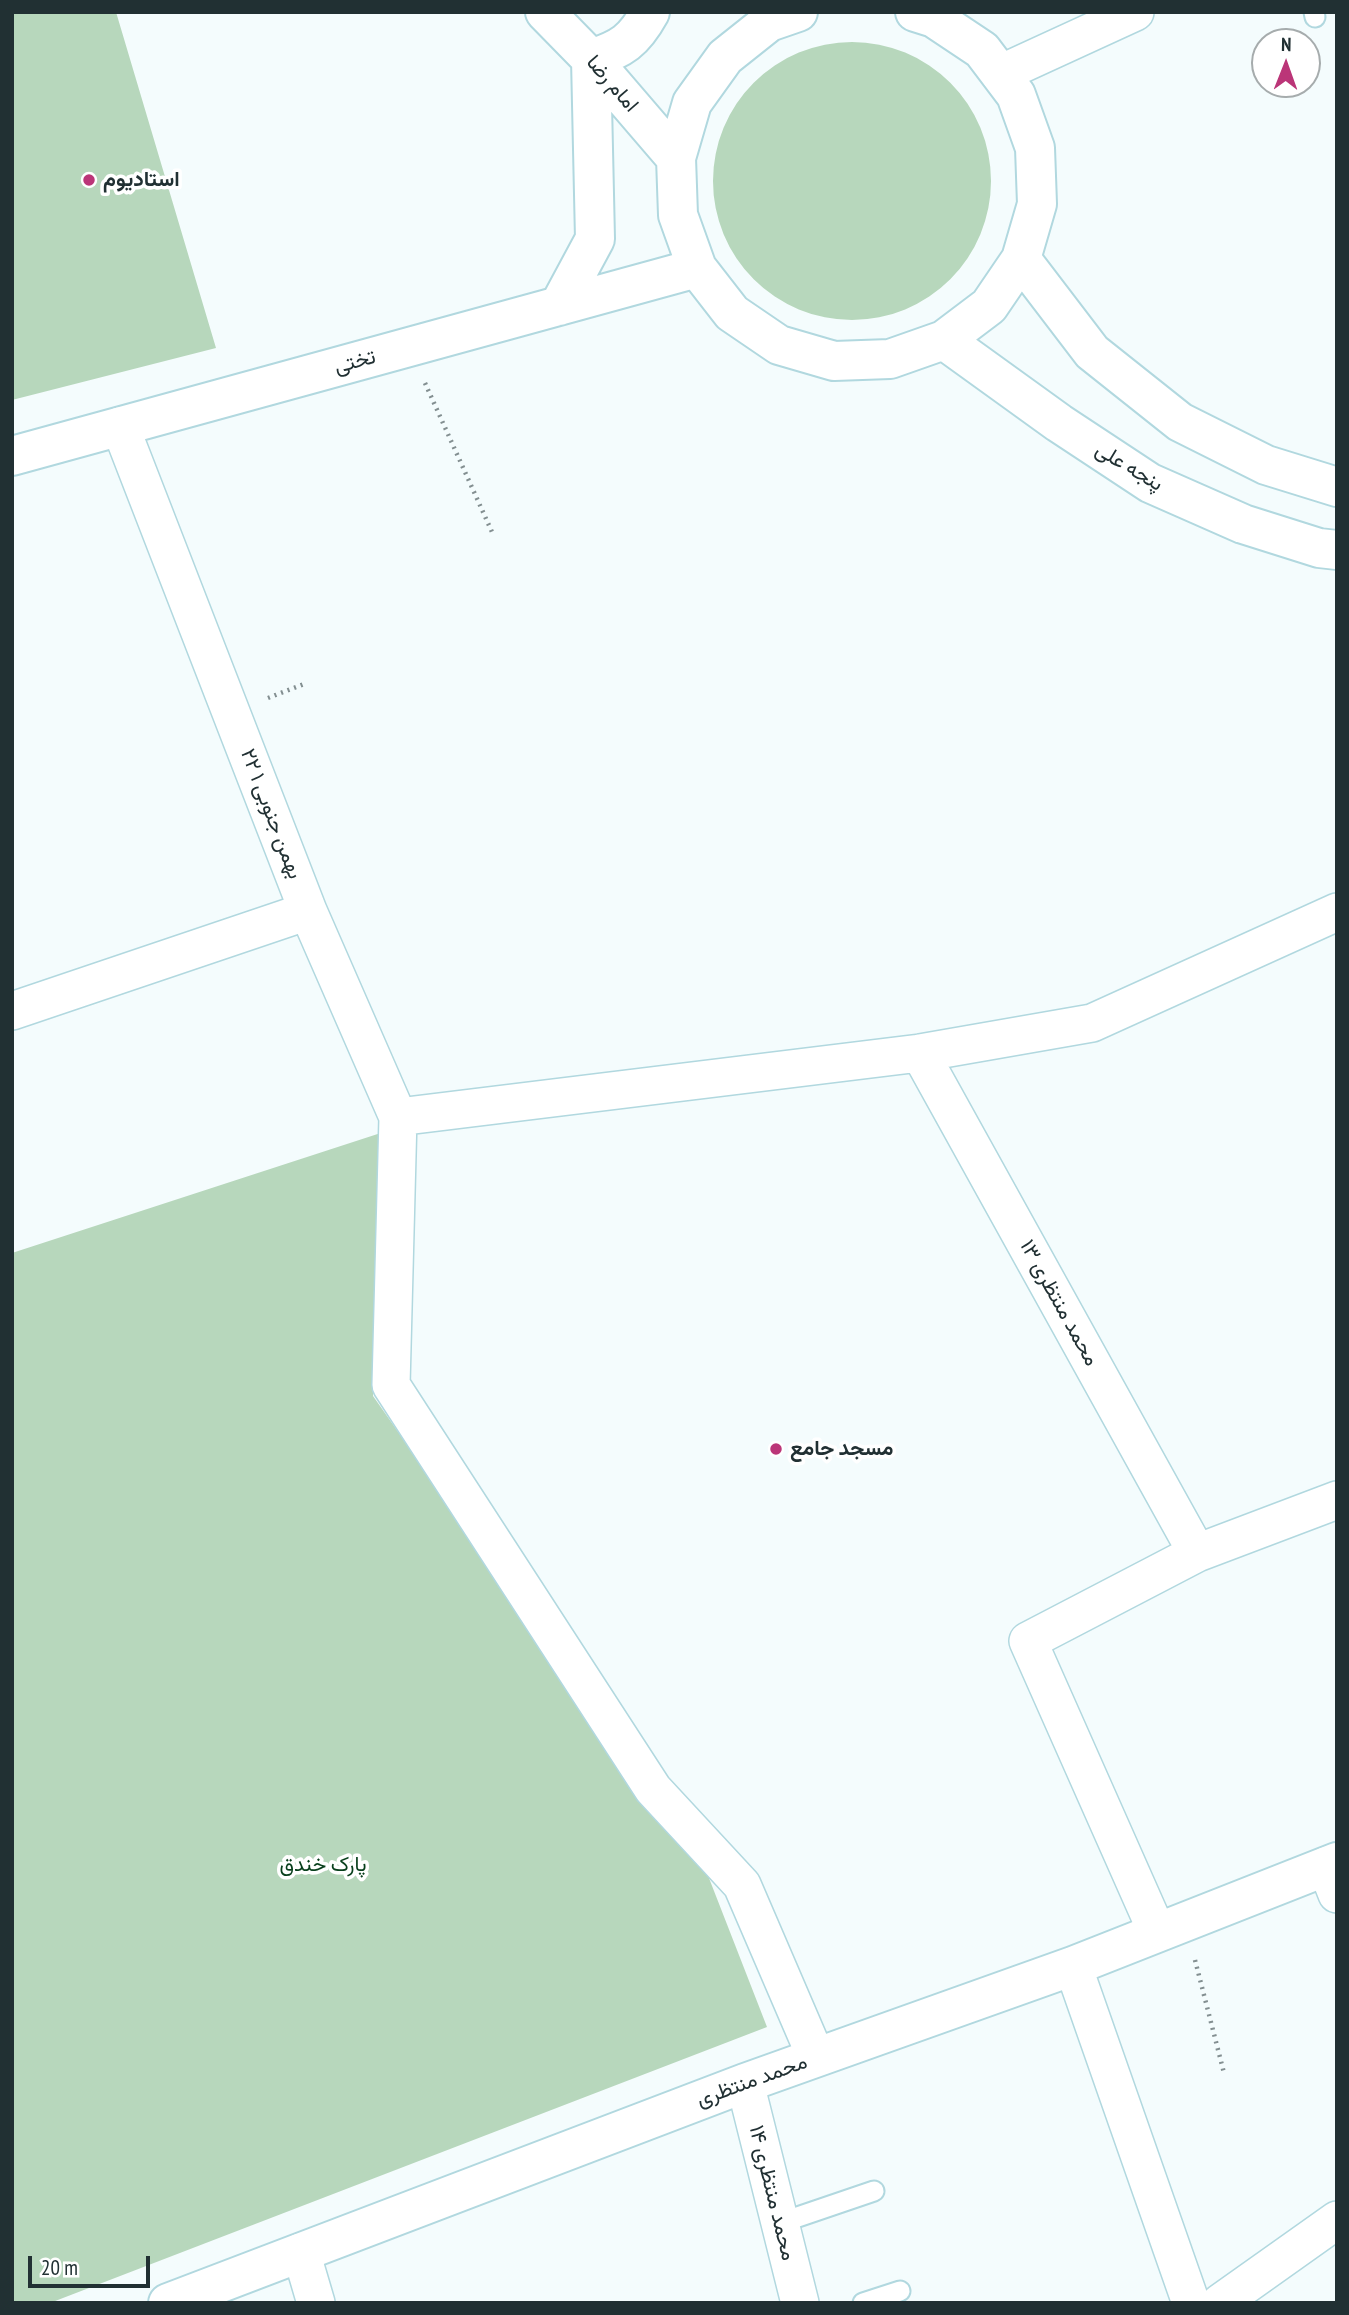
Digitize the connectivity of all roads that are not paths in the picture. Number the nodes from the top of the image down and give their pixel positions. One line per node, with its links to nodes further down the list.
1 (545, 12): 6 (main road, امام رضا)
2 (650, 12): 6 (main road)
3 (915, 12): 7 (main road)
4 (1128, 14): 7 (street)
5 (772, 16): 8 (main road)
6 (591, 59): 8 (main road, امام رضا); 11 (main road)
7 (1000, 74): 9 (main road)
8 (676, 158): 10 (main road)
9 (1021, 258): 12 (main road); 15 (main road)
10 (697, 268): 11 (main road, تختی); 12 (main road)
11 (559, 306): 13 (main road, تختی)
12 (944, 340): 16 (main road, پنجه علی)
13 (121, 426): 14 (main road, تختی); 17 (street, ۲۲ بهمن جنوبی ۱)
14 (12, 456)
15 (1337, 486)
16 (1337, 550)
17 (308, 911): 19 (street); 21 (street, ۲۲ بهمن جنوبی ۱)
18 (1337, 912): 20 (street)
19 (12, 1011)
20 (920, 1053): 21 (street); 23 (street, محمد منتظری ۱۳)
21 (398, 1117): 27 (street)
22 (1337, 1500): 23 (street)
23 (1197, 1553): 25 (street)
24 (1333, 1874): 25 (main road, محمد منتظری)
25 (1171, 1927): 26 (main road, محمد منتظری)
26 (1073, 1966): 27 (main road, محمد منتظری); 38 (street)
27 (816, 2057): 28 (main road, محمد منتظری)
28 (745, 2083): 31 (street, محمد منتظری ۱۴); 32 (main road, محمد منتظری)
29 (874, 2191): 31 (lane)
30 (1337, 2220): 39 (street)
31 (780, 2223): 36 (street, محمد منتظری ۱۴)
32 (301, 2252): 34 (main road, محمد منتظری); 35 (street)
33 (900, 2291): 37 (lane)
34 (168, 2303)
35 (316, 2303)
36 (800, 2303)
37 (863, 2303)
38 (1191, 2303)
39 (1220, 2303)

